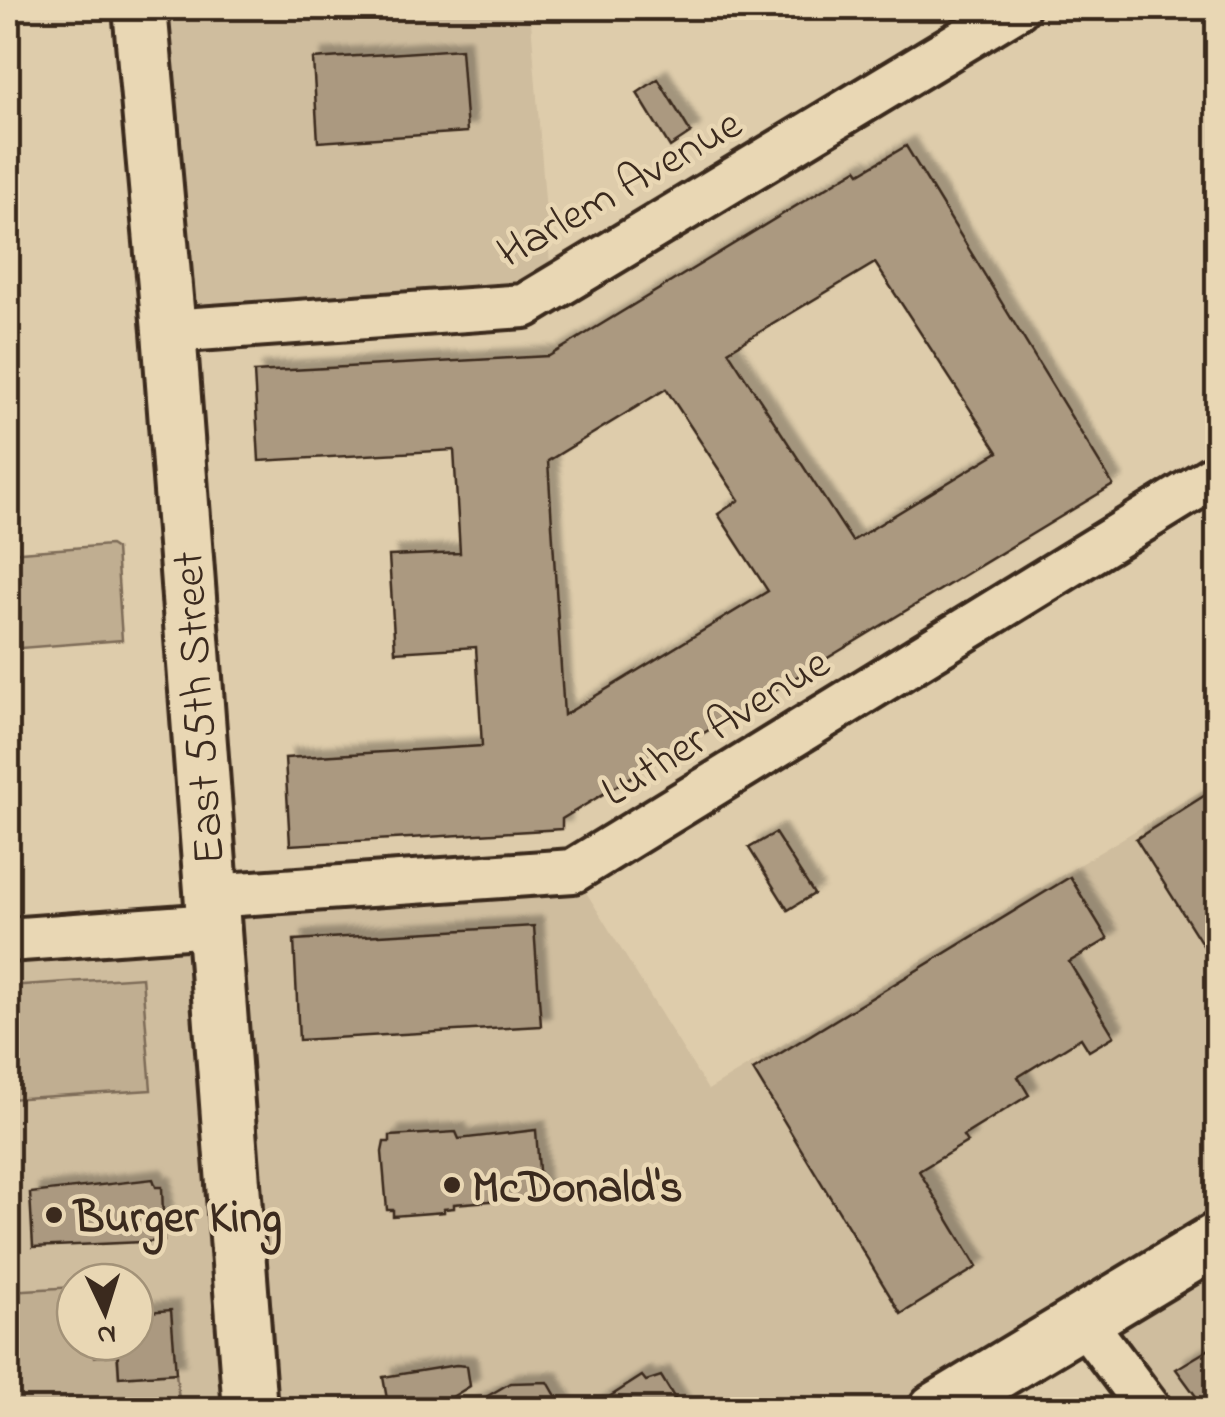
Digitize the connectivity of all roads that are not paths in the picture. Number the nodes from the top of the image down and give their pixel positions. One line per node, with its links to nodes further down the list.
1 (140, 8): 3 (main road, East 55th Street)
2 (1017, 8): 3 (street, Harlem Avenue)
3 (170, 330): 5 (main road, East 55th Street)
4 (1218, 474): 5 (street, Luther Avenue)
5 (211, 911): 6 (street, Luther Avenue); 9 (main road, East 55th Street)
6 (8, 940)
7 (1218, 1240): 8 (main road)
8 (1082, 1320): 10 (main road); 11 (street)
9 (250, 1410)
10 (935, 1410)
11 (1150, 1410)

